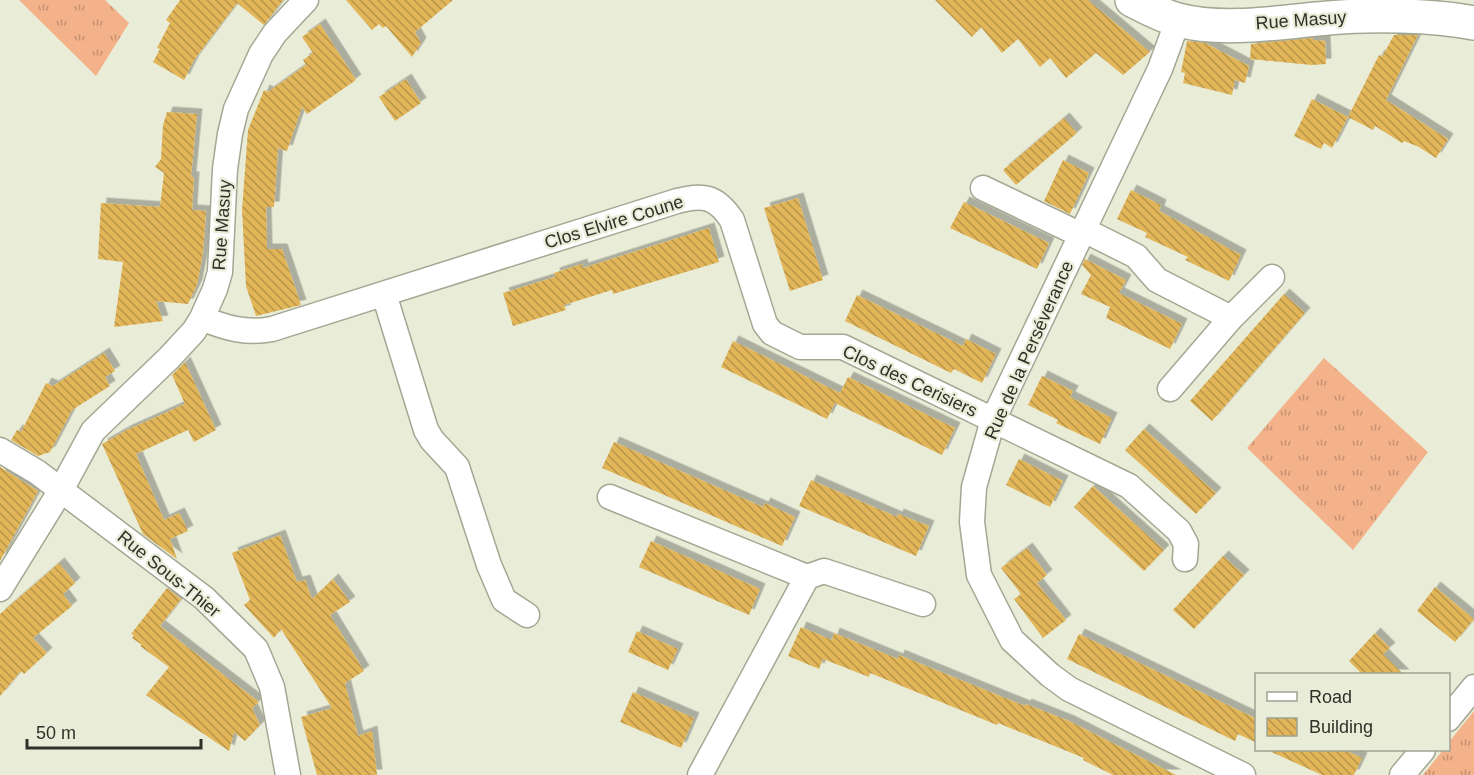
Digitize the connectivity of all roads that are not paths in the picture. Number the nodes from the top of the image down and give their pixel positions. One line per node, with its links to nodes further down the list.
1 (306, 0): 9 (street, Rue Masuy)
2 (1132, 0): 3 (street, Rue Masuy)
3 (1178, 20): 4 (street, Rue Masuy); 6 (street, Rue de la Perséverance)
4 (1474, 23)
5 (983, 188): 6 (street)
6 (1083, 232): 10 (street); 13 (street, Rue de la Perséverance)
7 (1272, 277): 10 (street)
8 (384, 294): 9 (street, Clos Elvire Coune); 11 (street, Clos Elvire Coune); 21 (street)
9 (202, 318): 15 (street, Rue Masuy)
10 (1231, 318): 12 (street)
11 (765, 324): 13 (street, Clos des Cerisiers)
12 (1170, 389)
13 (993, 420): 17 (street, Clos des Cerisiers); 27 (street, Rue de la Perséverance)
14 (0, 450): 15 (street, Rue Sous-Thier)
15 (61, 490): 19 (street, Rue Masuy); 25 (street, Rue Sous-Thier)
16 (610, 497): 18 (street)
17 (1185, 559)
18 (807, 577): 20 (street); 26 (street)
19 (0, 589)
20 (923, 604)
21 (526, 615)
22 (1474, 687): 23 (street)
23 (1450, 718)
24 (1422, 751): 28 (street)
25 (288, 775)
26 (700, 775)
27 (1243, 775)
28 (1402, 775)

